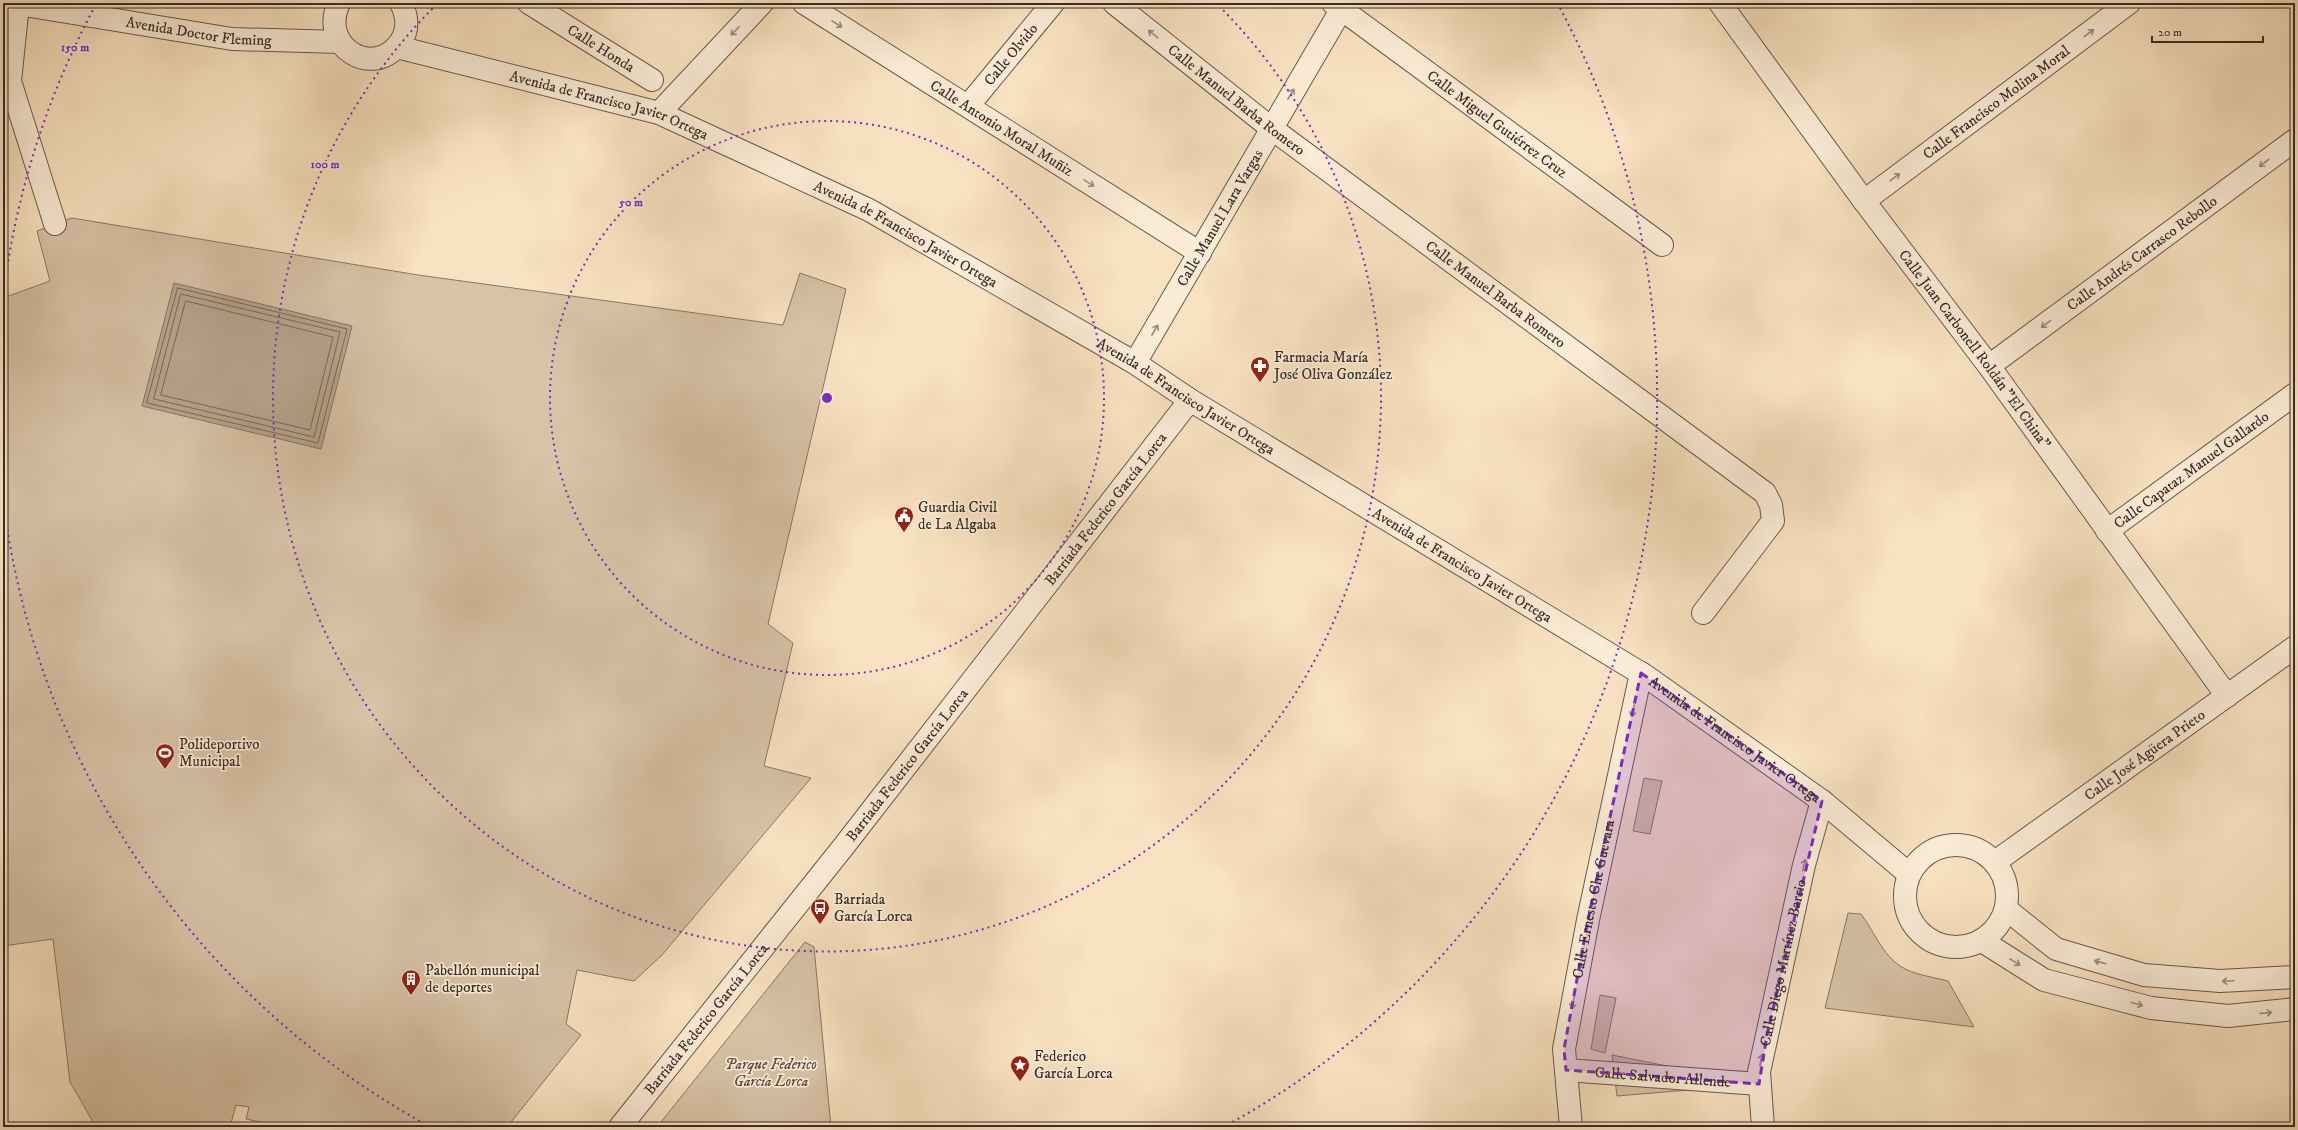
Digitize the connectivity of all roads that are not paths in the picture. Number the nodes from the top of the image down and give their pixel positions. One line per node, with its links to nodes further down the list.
1 (15, 3): 12 (street, Avenida Doctor Fleming); 20 (street)
2 (338, 3): 12 (street)
3 (401, 3): 13 (street)
4 (530, 3): 14 (street, Calle Honda)
5 (762, 3): 16 (street, one-way to 16)
6 (804, 3): 15 (street, Calle Antonio Moral Muñiz, one-way to 15)
7 (1053, 3): 15 (street, Calle Olvido)
8 (1114, 3): 17 (street, Calle Manuel Barba Romero, one-way to 8)
9 (1720, 3): 19 (street, Calle Juan Carbonell Roldán "El China")
10 (2129, 3): 19 (street, Calle Francisco Molina Moral, one-way to 10)
11 (1337, 6): 17 (street, Calle Manuel Lara Vargas, one-way to 11); 21 (street, Calle Miguel Gutiérrez Cruz)
12 (340, 42): 13 (street)
13 (397, 47): 16 (street, Avenida de Francisco Javier Ortega)
14 (652, 80)
15 (968, 106): 22 (street, Calle Antonio Moral Muñiz, one-way to 22)
16 (658, 113): 23 (street, Avenida de Francisco Javier Ortega)
17 (1271, 128): 22 (street, Calle Manuel Lara Vargas); 28 (street, Calle Manuel Barba Romero)
18 (2295, 140): 24 (street, Calle Andrés Carrasco Rebollo, one-way to 24)
19 (1864, 201): 24 (street, Calle Juan Carbonell Roldán "El China")
20 (55, 224)
21 (1662, 245)
22 (1200, 253): 23 (street, Calle Manuel Lara Vargas, one-way to 22)
23 (1135, 363): 26 (street, Avenida de Francisco Javier Ortega)
24 (1989, 366): 27 (street, Calle Juan Carbonell Roldán "El China")
25 (2295, 394): 27 (street, Calle Capataz Manuel Gallardo)
26 (1190, 400): 30 (street, Avenida de Francisco Javier Ortega); 41 (street, Barriada Federico García Lorca)
27 (2108, 531): 31 (street, Calle Juan Carbonell Roldán "El China")
28 (1703, 613)
29 (2295, 647): 31 (street, Calle José Agüera Prieto)
30 (1641, 673): 32 (street, Avenida de Francisco Javier Ortega); 39 (street, Calle Ernesto Che Guevara, one-way to 39)
31 (2227, 696): 33 (street, Calle José Agüera Prieto)
32 (1822, 801): 34 (street, Avenida de Francisco Javier Ortega); 40 (street, Calle Diego Martínez Barrio, one-way to 32)
33 (1995, 862): 34 (street); 35 (street)
34 (1909, 874): 36 (street)
35 (2006, 909): 36 (street); 37 (street, one-way to 35)
36 (1982, 941): 38 (street, one-way to 38)
37 (2295, 977)
38 (2295, 1009)
39 (1566, 1070): 40 (street, Calle Salvador Allende); 42 (street, Calle Ernesto Che Guevara)
40 (1759, 1084): 43 (street, Calle Diego Martínez Barrio)
41 (620, 1127)
42 (1571, 1127)
43 (1762, 1127)

